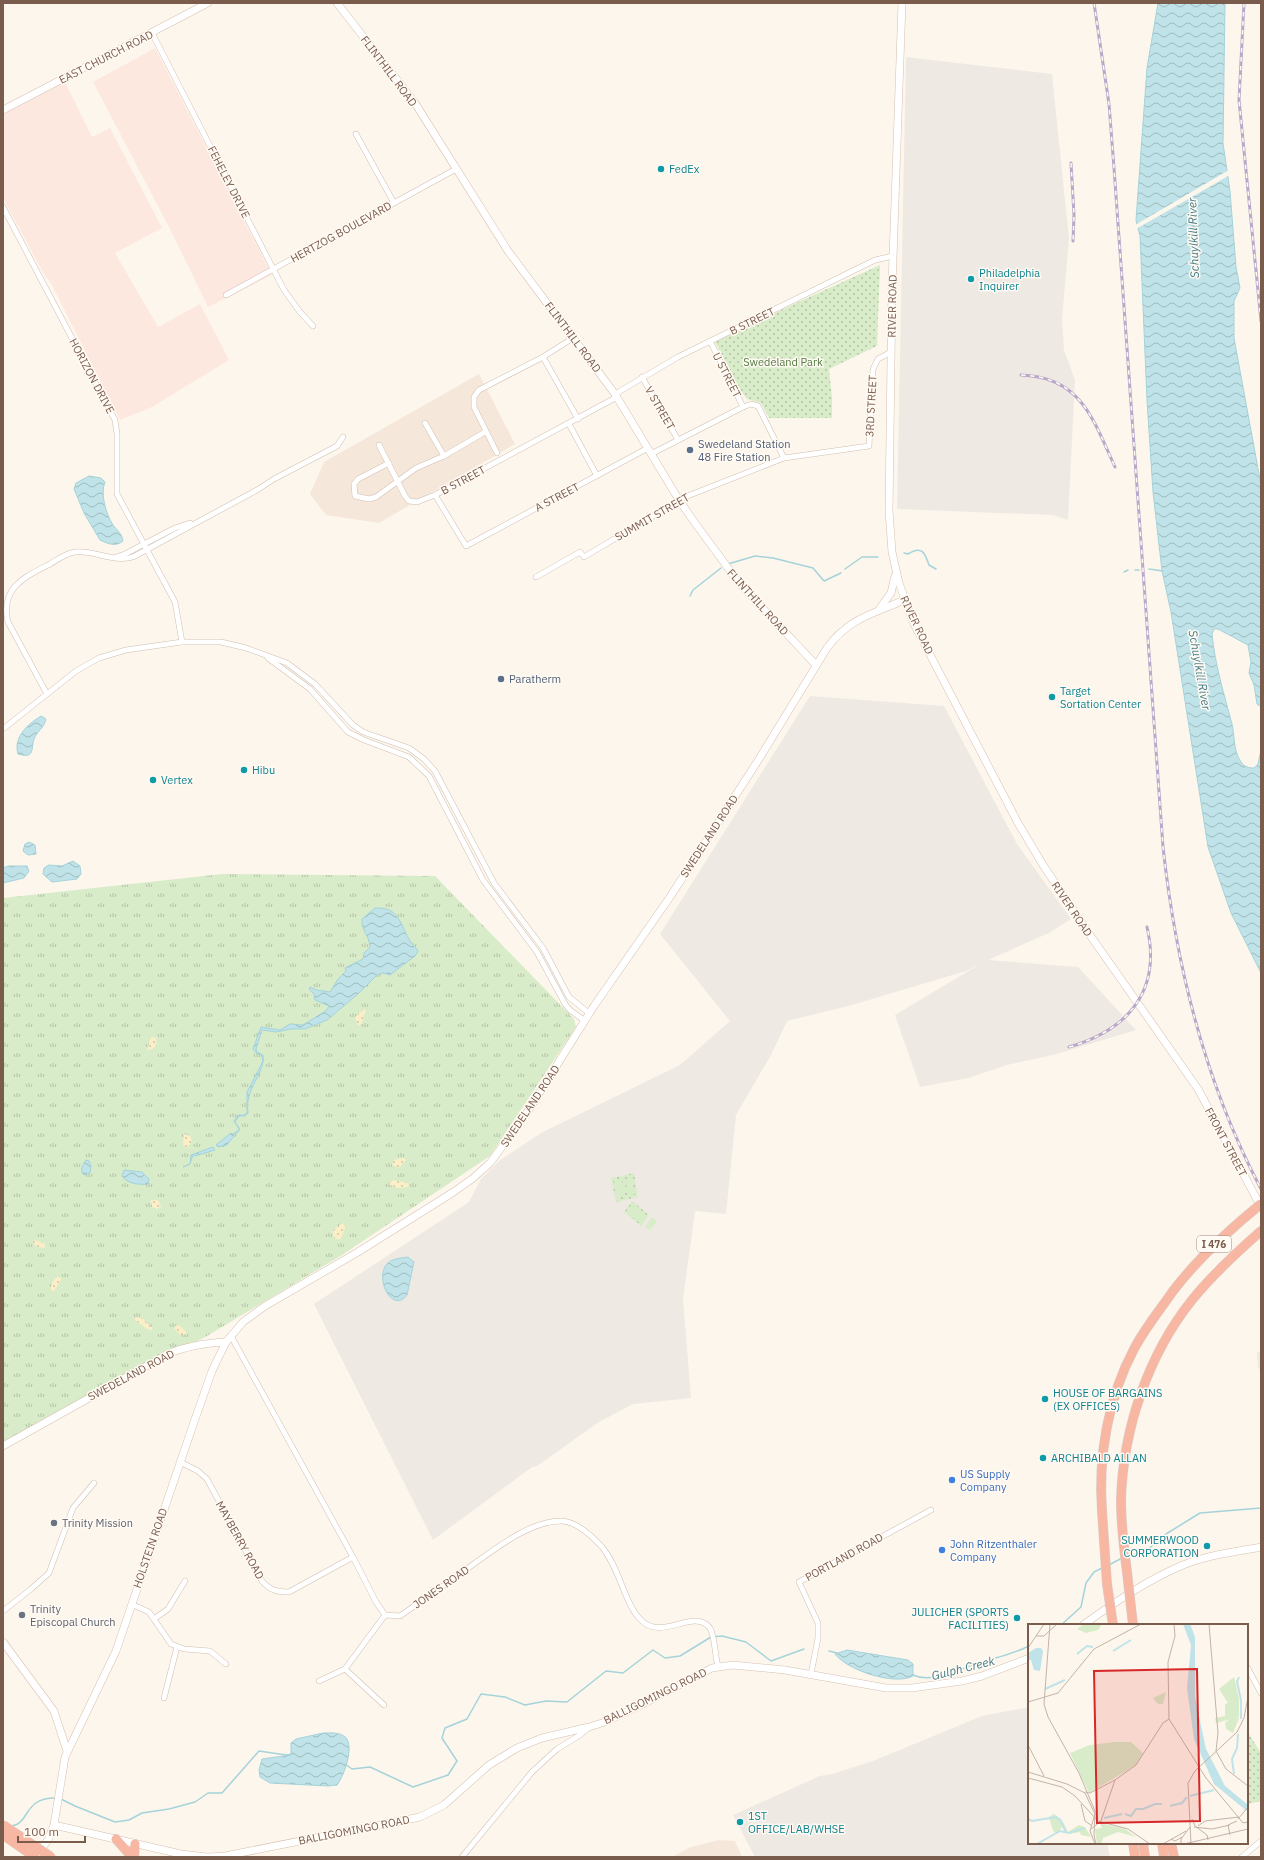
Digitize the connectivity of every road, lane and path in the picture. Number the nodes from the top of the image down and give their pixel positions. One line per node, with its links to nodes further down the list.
1 (208, 3): 4 (main road, EAST CHURCH ROAD)
2 (337, 3): 7 (main road, FLINTHILL ROAD)
3 (902, 3): 10 (main road, RIVER ROAD)
4 (152, 33): 5 (main road, EAST CHURCH ROAD); 11 (street, FEHELEY DRIVE)
5 (3, 110)
6 (356, 134): 8 (street)
7 (456, 169): 8 (street, HERTZOG BOULEVARD); 14 (main road, FLINTHILL ROAD)
8 (394, 204): 11 (street, HERTZOG BOULEVARD)
9 (3, 207): 39 (street, HORIZON DRIVE)
10 (893, 256): 15 (street, B STREET); 16 (main road, RIVER ROAD)
11 (273, 269): 12 (street, HERTZOG BOULEVARD); 13 (street, FEHELEY DRIVE)
12 (226, 295)
13 (313, 326)
14 (573, 338): 17 (street); 19 (main road, FLINTHILL ROAD)
15 (710, 341): 18 (street, B STREET); 20 (street, U STREET)
16 (891, 352): 28 (street, 3RD STREET); 42 (main road, RIVER ROAD)
17 (543, 357): 21 (street); 24 (street)
18 (642, 376): 19 (street, B STREET); 26 (street, V STREET)
19 (616, 395): 21 (street, B STREET); 29 (main road, FLINTHILL ROAD)
20 (743, 407): 26 (street, A STREET); 32 (street, U STREET)
21 (578, 419): 23 (street, B STREET)
22 (425, 423): 31 (street)
23 (569, 424): 34 (street); 36 (street, B STREET)
24 (485, 432): 30 (street); 31 (street)
25 (343, 437): 38 (street)
26 (678, 440): 29 (street, A STREET)
27 (379, 445): 33 (street)
28 (869, 446): 32 (street, SUMMIT STREET)
29 (650, 451): 34 (street, A STREET); 37 (main road, FLINTHILL ROAD)
30 (497, 453)
31 (444, 456): 35 (street)
32 (784, 458): 37 (street, SUMMIT STREET)
33 (389, 463): 35 (street); 35 (street)
34 (597, 476): 36 (street, A STREET)
35 (398, 482): 36 (street, B STREET)
36 (435, 495)
37 (679, 500): 43 (street, SUMMIT STREET); 48 (main road, FLINTHILL ROAD)
38 (199, 521): 39 (street); 40 (street)
39 (144, 543): 40 (street, HORIZON DRIVE); 41 (street)
40 (148, 549): 41 (street); 46 (street, HORIZON DRIVE)
41 (115, 557): 49 (street)
42 (896, 572): 44 (main road, RIVER ROAD); 45 (main road)
43 (536, 577)
44 (904, 600): 45 (main road, SWEDELAND ROAD); 53 (main road, RIVER ROAD)
45 (878, 610): 48 (main road, SWEDELAND ROAD)
46 (182, 642): 47 (street); 49 (street)
47 (262, 654): 51 (street); 52 (street)
48 (816, 665): 51 (main road, SWEDELAND ROAD)
49 (48, 694): 50 (street)
50 (3, 730)
51 (590, 1014): 52 (main road, SWEDELAND ROAD)
52 (585, 1021): 57 (main road, SWEDELAND ROAD)
53 (1190, 1079): 55 (main road, FRONT STREET)
54 (1261, 1204): 71 (highway, I 476, bridge)
55 (1261, 1207)
56 (1261, 1231): 72 (highway, I 476, bridge)
57 (231, 1336): 58 (main road, SWEDELAND ROAD); 64 (street)
58 (226, 1342): 59 (main road, SWEDELAND ROAD); 60 (main road, HOLSTEIN ROAD)
59 (3, 1446)
60 (180, 1462): 64 (street, MAYBERRY ROAD); 66 (main road, HOLSTEIN ROAD)
61 (94, 1483): 67 (street)
62 (931, 1510): 80 (street, PORTLAND ROAD)
63 (1261, 1547): 70 (main road)
64 (354, 1558): 68 (street)
65 (185, 1581): 69 (street)
66 (131, 1604): 69 (street); 86 (main road, HOLSTEIN ROAD)
67 (3, 1611)
68 (385, 1615): 77 (street, JONES ROAD); 78 (street)
69 (154, 1618): 74 (street)
70 (1084, 1624)
71 (1113, 1624)
72 (1133, 1624)
73 (3, 1642): 86 (main road)
74 (177, 1647): 76 (street); 83 (street)
75 (1028, 1658): 80 (main road, BALLIGOMINGO ROAD)
76 (226, 1664)
77 (718, 1666): 80 (main road, BALLIGOMINGO ROAD); 85 (main road, BALLIGOMINGO ROAD)
78 (345, 1669): 81 (street); 84 (street)
79 (1248, 1669): 82 (street)
80 (811, 1674)
81 (319, 1681)
82 (1261, 1693)
83 (164, 1698)
84 (384, 1705)
85 (589, 1727): 100 (main road, BALLIGOMINGO ROAD); 101 (street)
86 (67, 1751): 88 (main road, HOLSTEIN ROAD)
87 (3, 1825): 98 (highway, bridge)
88 (54, 1825): 90 (main road, BALLIGOMINGO ROAD); 97 (main road, HOLSTEIN ROAD)
89 (3, 1834): 97 (highway, bridge)
90 (116, 1839): 92 (main road, BALLIGOMINGO ROAD); 99 (highway)
91 (1261, 1841): 106 (street)
92 (135, 1844): 99 (highway); 100 (main road, BALLIGOMINGO ROAD)
93 (1133, 1844): 102 (highway)
94 (1143, 1844): 103 (highway)
95 (1162, 1844): 104 (highway)
96 (1171, 1844): 105 (highway)
97 (35, 1857)
98 (51, 1857)
99 (133, 1857)
100 (208, 1857)
101 (462, 1857)
102 (1135, 1857)
103 (1145, 1857)
104 (1164, 1857)
105 (1174, 1857)
106 (1242, 1857)

